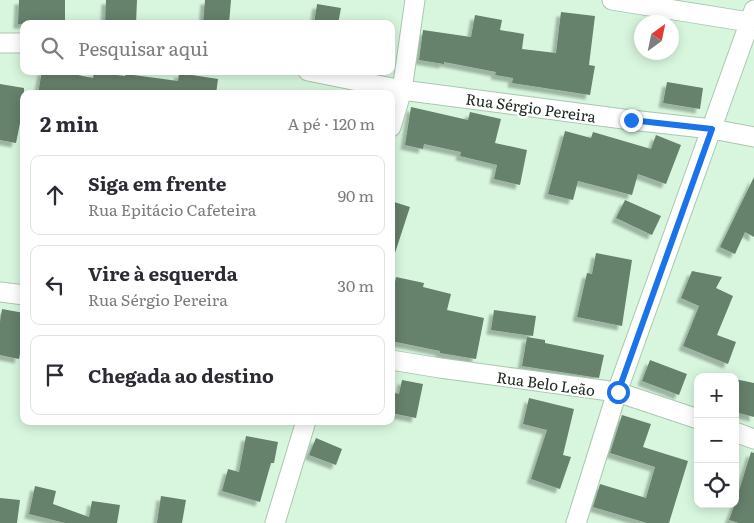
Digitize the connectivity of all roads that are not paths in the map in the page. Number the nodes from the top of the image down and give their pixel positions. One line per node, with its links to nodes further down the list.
1 (415, 0): 7 (street)
2 (612, 0): 3 (street)
3 (752, 16): 9 (street)
4 (0, 43): 5 (street)
5 (20, 43)
6 (328, 75): 7 (street, Rua Sérgio Pereira)
7 (402, 90): 8 (street); 9 (street, Rua Sérgio Pereira)
8 (395, 113)
9 (712, 129): 10 (street, Rua Sérgio Pereira); 14 (street)
10 (754, 137)
11 (0, 292): 12 (street)
12 (20, 294)
13 (395, 361): 14 (street, Rua Belo Leão)
14 (618, 392): 15 (street, Rua Belo Leão); 20 (street)
15 (695, 418)
16 (305, 425): 19 (street)
17 (739, 433): 18 (street)
18 (754, 438)
19 (275, 523)
20 (576, 523)

